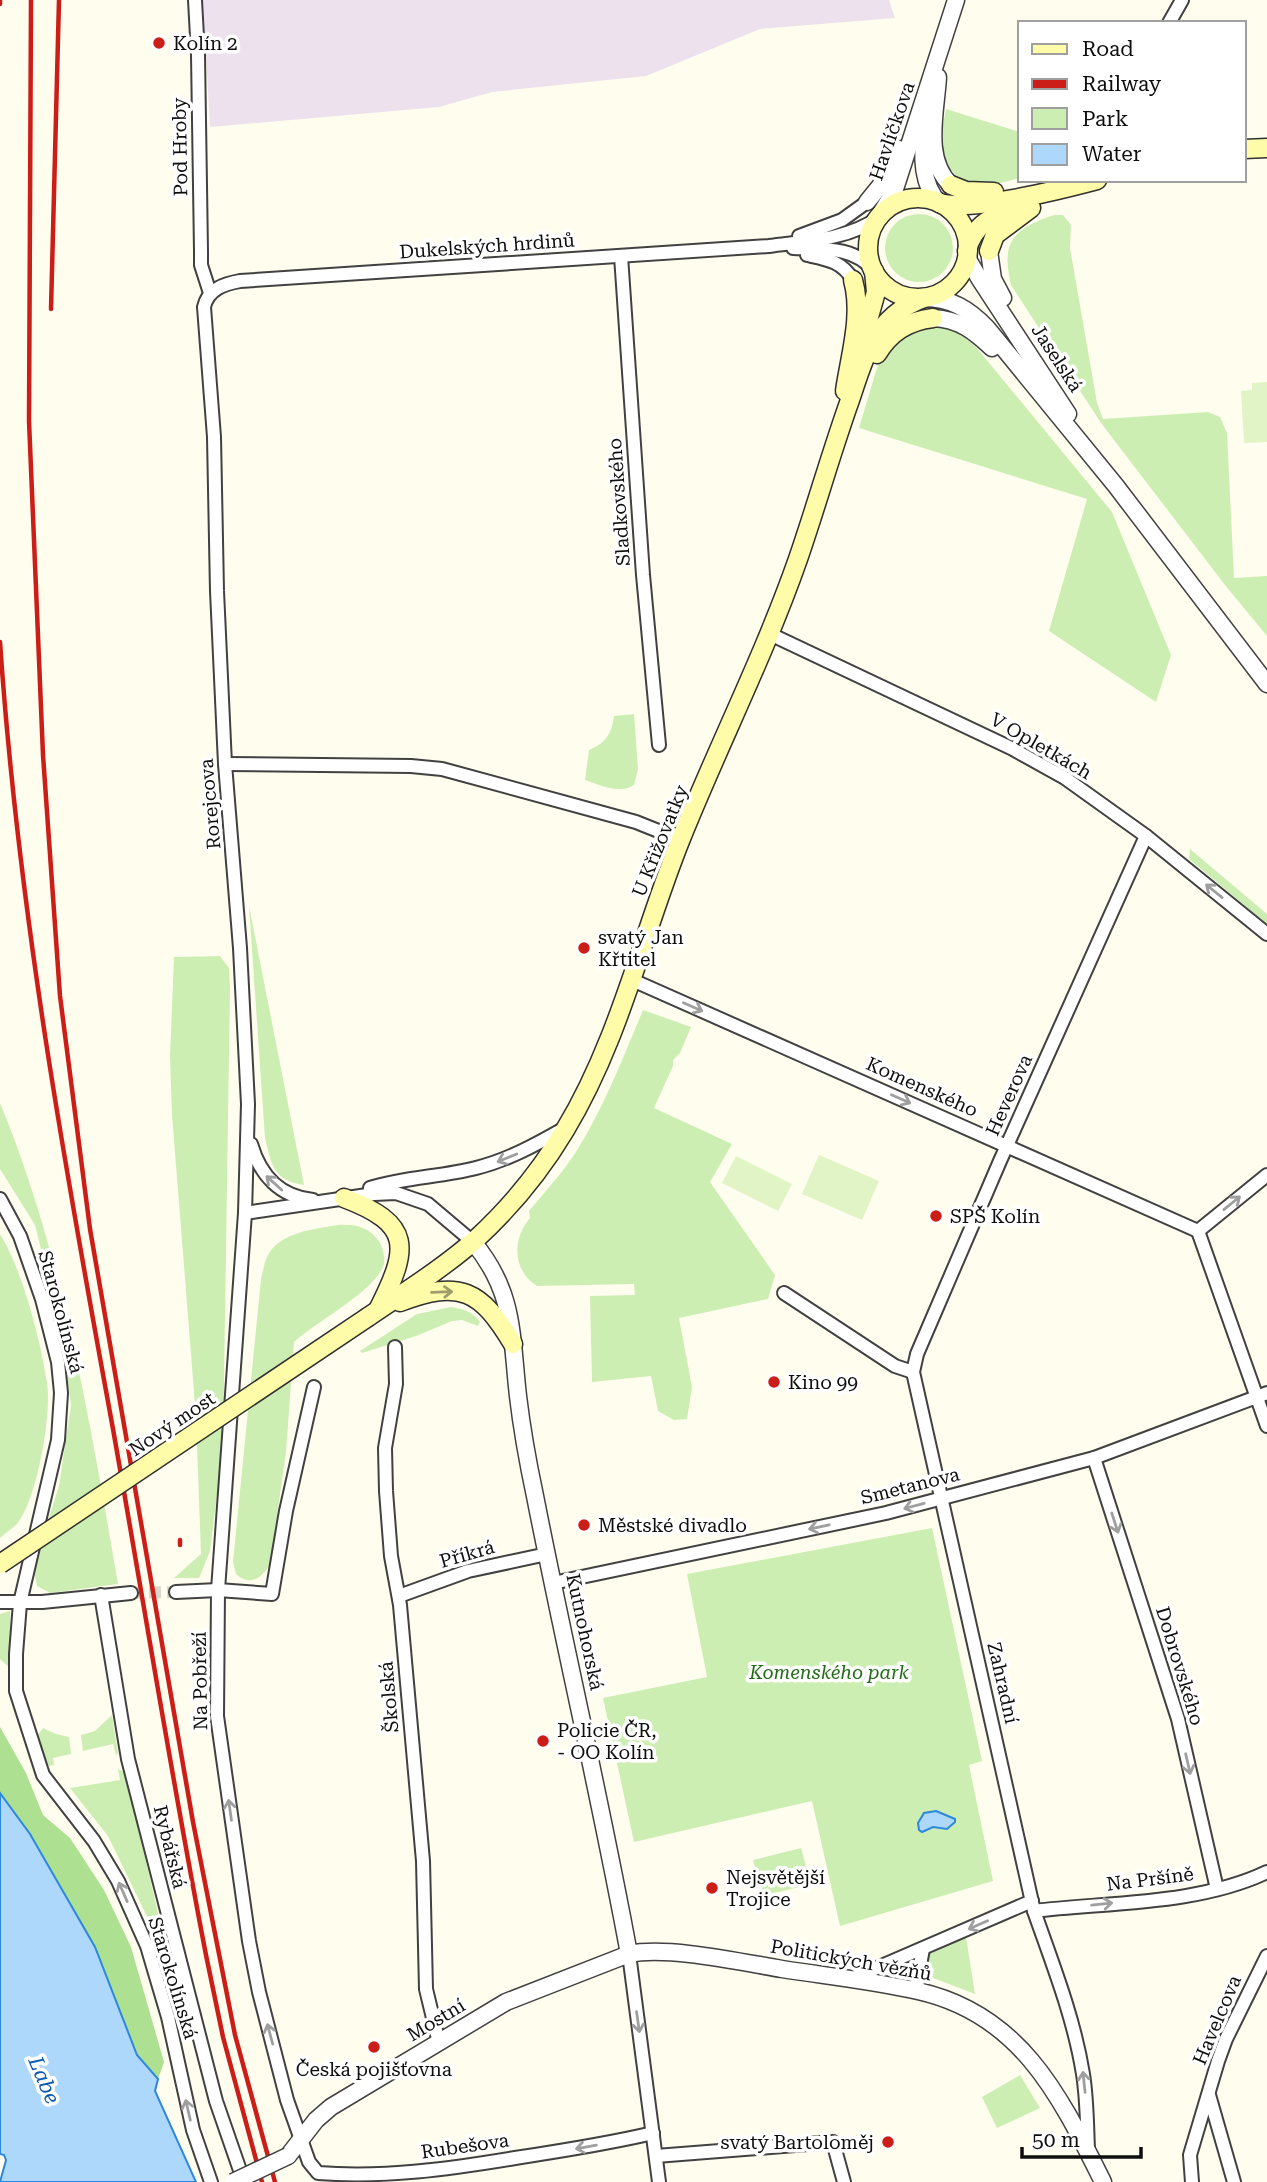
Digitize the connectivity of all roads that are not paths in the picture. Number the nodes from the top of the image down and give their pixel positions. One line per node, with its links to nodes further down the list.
1 (195, 0): 20 (street, Pod Hroby)
2 (956, 0): 5 (street, Havlíčkova)
3 (1182, 0): 4 (street)
4 (1170, 21)
5 (940, 54): 9 (street); 11 (street); 12 (street, Havlíčkova); 13 (street, Havlíčkova)
6 (1267, 148): 7 (main road)
7 (1246, 149)
8 (1090, 182): 10 (main road)
9 (951, 185): 10 (main road)
10 (1057, 191): 12 (main road); 15 (main road); 16 (main road)
11 (867, 202): 14 (street, Dukelských hrdinů)
12 (939, 203): 13 (main road); 15 (main road)
13 (878, 218): 14 (street, Dukelských hrdinů); 18 (main road)
14 (769, 246): 17 (street, Dukelských hrdinů); 18 (street, Dukelských hrdinů); 19 (street, Dukelských hrdinů)
15 (967, 251): 21 (main road); 23 (street, Jaselská)
16 (989, 251): 23 (street)
17 (621, 256): 20 (street, Dukelských hrdinů); 27 (street, Sladkovského)
18 (874, 271): 21 (main road); 24 (main road, U Křižovatky)
19 (853, 280): 24 (main road)
20 (210, 293): 28 (street, Rorejcova)
21 (924, 298): 23 (street, Jaselská); 24 (main road, U Křižovatky)
22 (933, 318): 23 (street); 24 (main road)
23 (1051, 398): 26 (street, Jaselská)
24 (839, 429): 25 (main road, U Křižovatky)
25 (771, 634): 29 (street, V Opletkách); 30 (main road, U Křižovatky)
26 (1267, 684)
27 (659, 746)
28 (225, 764): 30 (street); 34 (street, Rorejcova)
29 (1146, 836): 31 (street, V Opletkách, one-way to 29); 35 (street, Heverova)
30 (681, 839): 32 (main road, U Křižovatky)
31 (1267, 934)
32 (630, 979): 33 (main road, U Křižovatky); 35 (street, Komenského, one-way to 35)
33 (568, 1126): 38 (street, one-way to 38); 41 (main road, U Křižovatky)
34 (248, 1134): 38 (street, one-way to 34); 39 (street, Rorejcova)
35 (1007, 1146): 40 (street, Komenského); 46 (street, Heverova)
36 (1267, 1175): 40 (street, one-way to 36)
37 (0, 1199): 61 (street, Starokolínská)
38 (335, 1200): 39 (street); 41 (street, Kutnohorská); 43 (main road)
39 (245, 1213): 55 (street, Na Pobřeží)
40 (1198, 1231): 48 (street)
41 (473, 1242): 43 (main road, U Křižovatky); 44 (street, Kutnohorská)
42 (784, 1293): 46 (street)
43 (372, 1314): 44 (main road, one-way to 44); 53 (main road, Nový most, bridge)
44 (513, 1343): 52 (street, Kutnohorská)
45 (395, 1347): 59 (street, Školská)
46 (913, 1372): 51 (street, Zahradní)
47 (314, 1387): 55 (street)
48 (1261, 1396): 49 (street); 50 (street, Smetanova)
49 (1267, 1426)
50 (1094, 1458): 51 (street, Smetanova); 63 (street, Dobrovského, one-way to 63)
51 (942, 1499): 54 (street, Smetanova, one-way to 54); 64 (street, Zahradní)
52 (547, 1554): 54 (street, Kutnohorská); 59 (street, Příkrá)
53 (0, 1564)
54 (553, 1583): 66 (street, Kutnohorská)
55 (218, 1590): 56 (street); 73 (street, Na Pobřeží, one-way to 55)
56 (176, 1591)
57 (131, 1593): 58 (street)
58 (101, 1595): 61 (street); 80 (street, Rybářská)
59 (399, 1596): 70 (street, Školská)
60 (0, 1602): 61 (street)
61 (20, 1602): 77 (street, Starokolínská, one-way to 61)
62 (1267, 1872): 63 (street, Na Pršíně)
63 (1217, 1889): 64 (street, Na Pršíně, one-way to 63)
64 (1033, 1906): 65 (street, Na Pršíně, one-way to 65); 74 (street, Zahradní, one-way to 64)
65 (923, 1949): 68 (street, Na Pršíně); 69 (street)
66 (629, 1954): 68 (street, Politických vězňů); 70 (street, Mostní); 72 (street, Kutnohorská, one-way to 72)
67 (1267, 1956): 71 (street, Havelcova)
68 (849, 1980): 69 (street, Politických vězňů)
69 (919, 1991): 74 (street, Politických vězňů)
70 (439, 2043): 73 (street, Mostní)
71 (1209, 2094): 83 (street, Havelcova); 84 (street)
72 (653, 2133): 75 (street, Kutnohorská); 76 (street, Rubešova, one-way to 76)
73 (302, 2140): 76 (street, Rubešova); 79 (street, Mostní, bridge)
74 (1088, 2151): 78 (street, Politických vězňů)
75 (656, 2156): 81 (street, Kutnohorská); 82 (street)
76 (431, 2177)
77 (210, 2178)
78 (1102, 2181)
79 (233, 2182)
80 (244, 2182)
81 (659, 2182)
82 (844, 2182)
83 (1192, 2182)
84 (1234, 2182)

